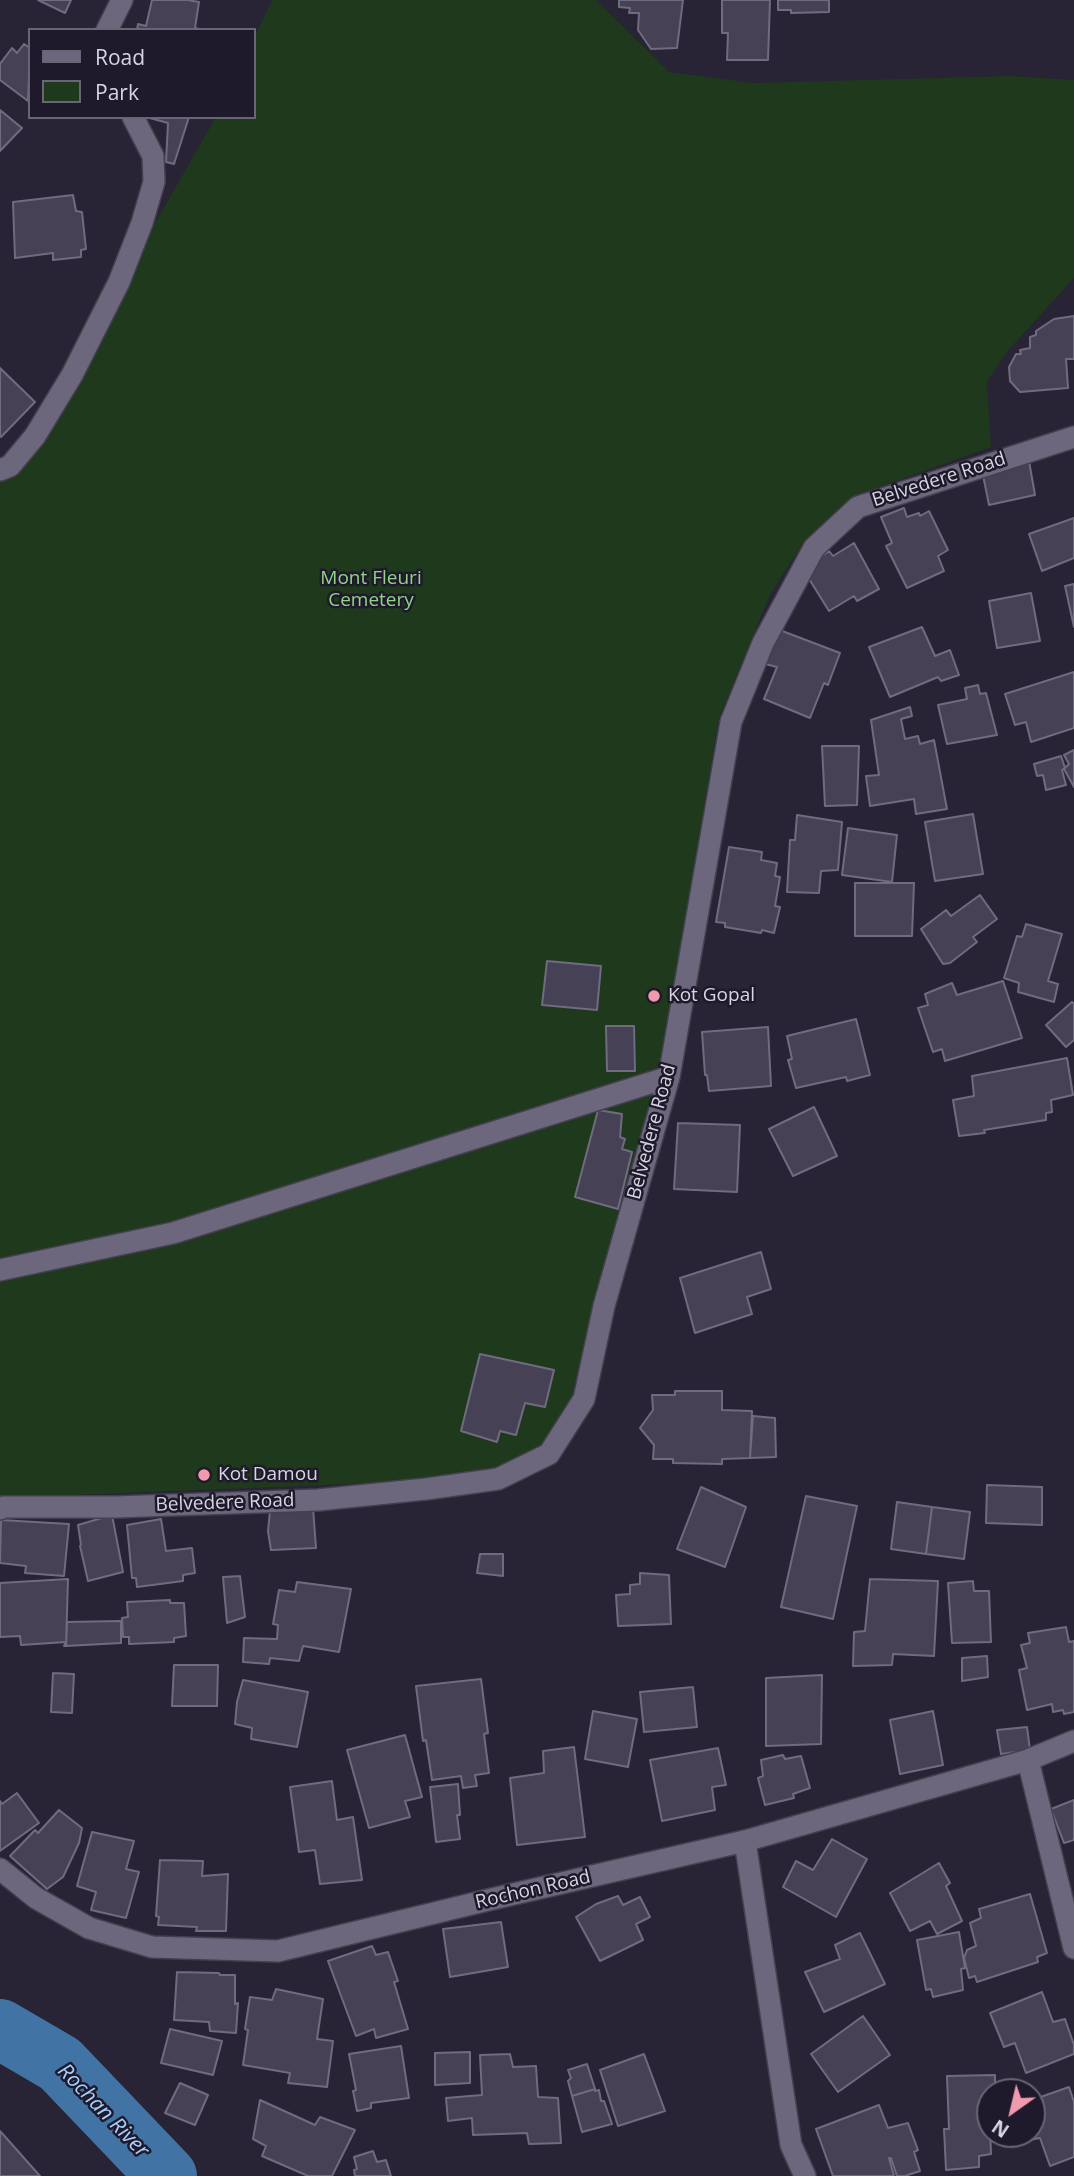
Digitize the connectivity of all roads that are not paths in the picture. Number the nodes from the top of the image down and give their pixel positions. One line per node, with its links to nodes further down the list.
1 (122, 0): 2 (street)
2 (108, 28)
3 (135, 119): 5 (street)
4 (1074, 437): 6 (street, Belvedere Road)
5 (0, 470)
6 (669, 1077): 7 (street); 8 (street, Belvedere Road)
7 (0, 1270)
8 (0, 1509)
9 (1074, 1741): 10 (street, Rochon Road)
10 (1028, 1760): 11 (street, Rochon Road); 13 (street)
11 (746, 1841): 12 (street, Rochon Road); 14 (street)
12 (0, 1869)
13 (1074, 1948)
14 (805, 2176)

